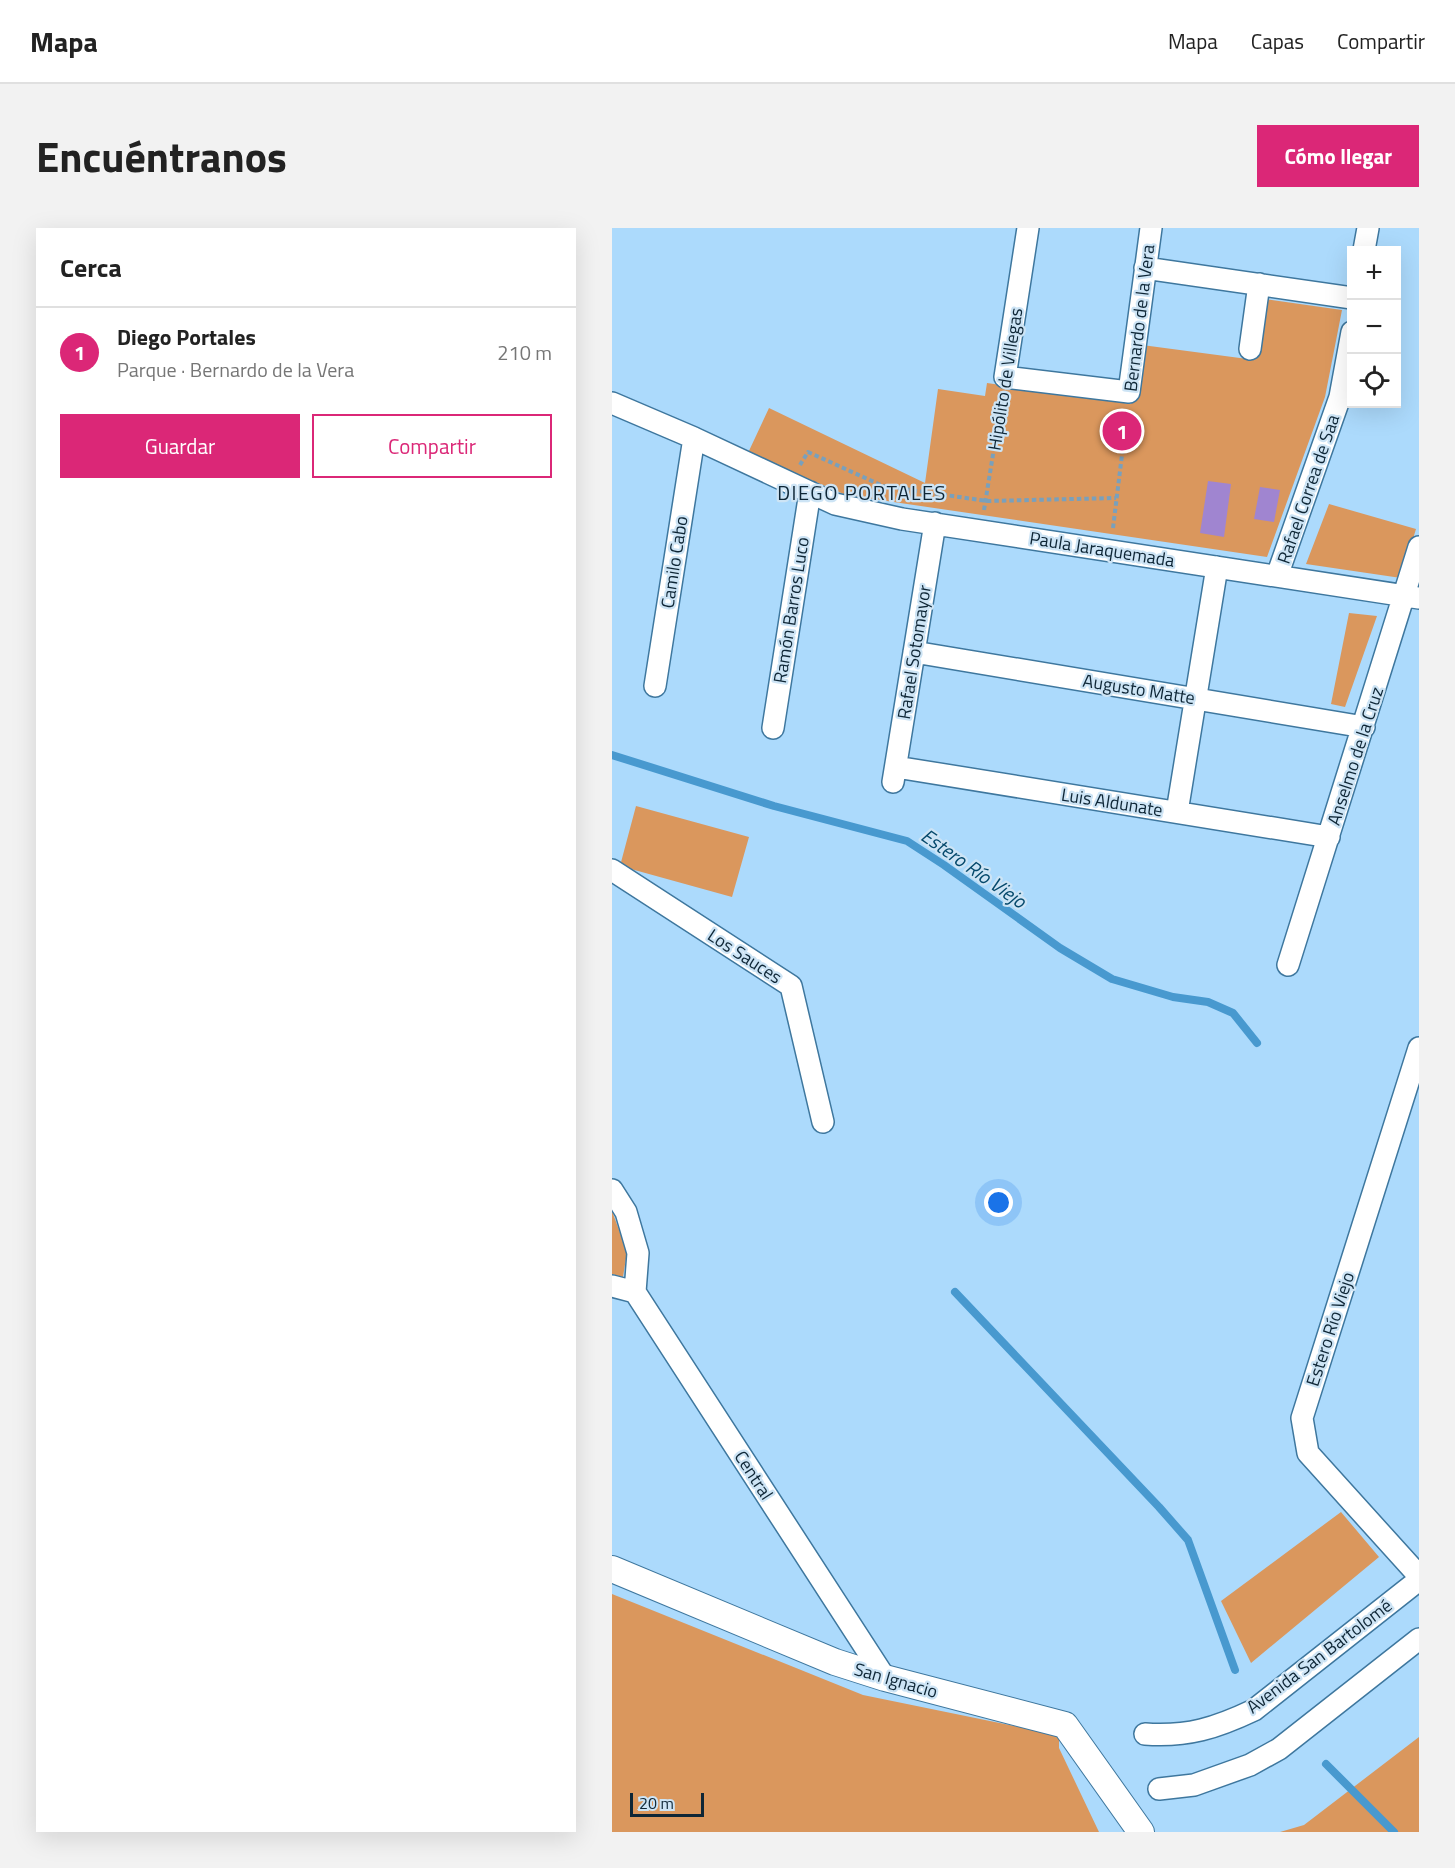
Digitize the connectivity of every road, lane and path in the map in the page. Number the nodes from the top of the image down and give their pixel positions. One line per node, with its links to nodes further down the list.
1 (1028, 228): 10 (street, Hipólito de Villegas)
2 (1151, 228): 5 (street, Bernardo de la Vera)
3 (1368, 228): 4 (street)
4 (1365, 246)
5 (1145, 268): 6 (street); 11 (street, Bernardo de la Vera)
6 (1259, 284): 7 (street); 8 (street)
7 (1347, 297)
8 (1250, 350)
9 (1348, 354): 23 (street, Rafael Correa de Saa)
10 (1005, 377): 11 (street); 17 (path, Hipólito de Villegas)
11 (1129, 392): 16 (path, Bernardo de la Vera)
12 (612, 403): 13 (street, Paula Jaraquemada)
13 (694, 438): 14 (street, Paula Jaraquemada); 26 (street, Camilo Cabo)
14 (789, 484): 15 (street, Paula Jaraquemada); 17 (path)
15 (810, 492): 18 (street, Paula Jaraquemada); 29 (street, Ramón Barros Luco)
16 (1116, 498): 17 (path); 21 (path, Bernardo de la Vera)
17 (987, 501): 19 (path, Hipólito de Villegas)
18 (935, 523): 19 (street, Paula Jaraquemada); 25 (street, Rafael Sotomayor)
19 (979, 530): 21 (street, Paula Jaraquemada)
20 (1419, 547): 24 (street, Anselmo de la Cruz)
21 (1110, 550): 22 (street, Paula Jaraquemada)
22 (1217, 567): 23 (street, Paula Jaraquemada); 27 (street)
23 (1277, 576): 24 (street, Paula Jaraquemada)
24 (1412, 597): 28 (street, Anselmo de la Cruz)
25 (914, 652): 27 (street, Augusto Matte); 30 (street, Rafael Sotomayor)
26 (655, 686)
27 (1196, 698): 28 (street, Augusto Matte); 31 (street)
28 (1364, 727): 32 (street, Anselmo de la Cruz)
29 (773, 728)
30 (894, 774): 31 (street, Luis Aldunate)
31 (1177, 812): 32 (street, Luis Aldunate)
32 (1329, 837): 34 (street, Anselmo de la Cruz)
33 (612, 870): 36 (street, Los Sauces)
34 (1288, 965)
35 (1419, 1048): 41 (street, Estero Río Viejo)
36 (823, 1122)
37 (612, 1190): 39 (street)
38 (612, 1286): 39 (street)
39 (635, 1293): 43 (street, Central)
40 (612, 1569): 43 (street, San Ignacio)
41 (1419, 1578): 44 (street, Avenida San Bartolomé)
42 (1419, 1639): 45 (street)
43 (885, 1678): 46 (street, San Ignacio)
44 (1145, 1734)
45 (1159, 1789)
46 (1141, 1832)

